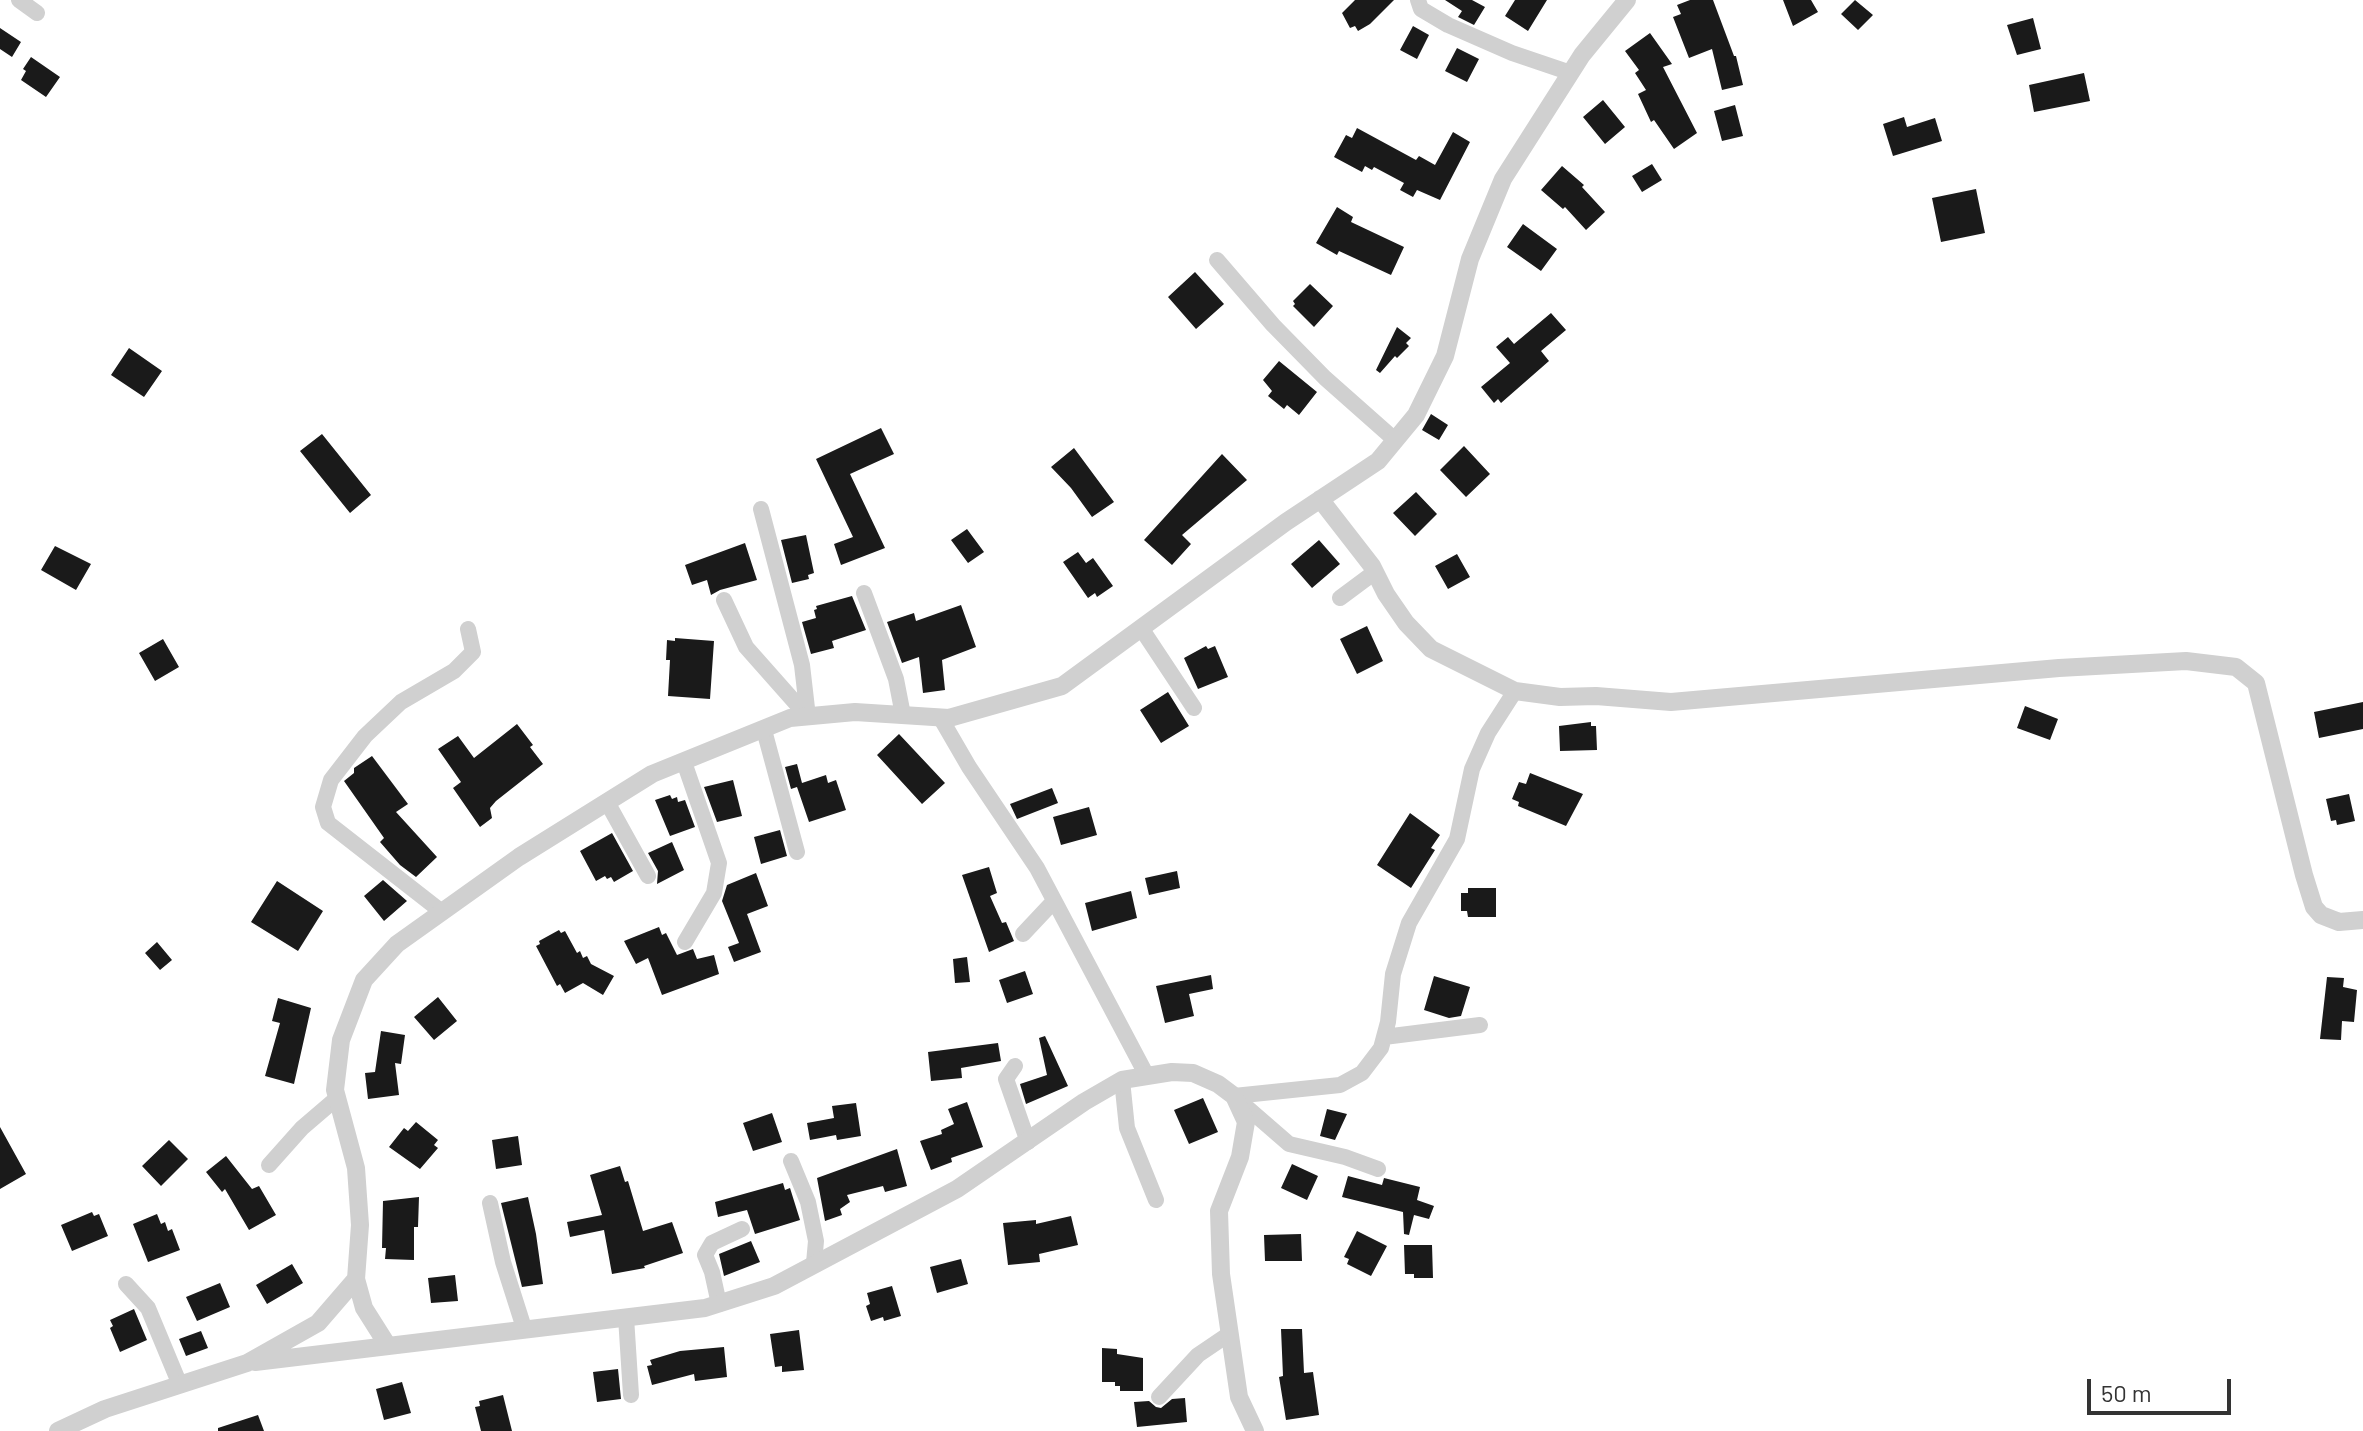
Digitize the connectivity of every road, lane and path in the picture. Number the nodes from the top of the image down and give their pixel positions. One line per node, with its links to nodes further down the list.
1 (19, 0): 4 (street)
2 (1418, 0): 5 (street)
3 (1627, 0): 5 (street)
4 (37, 13)
5 (1571, 73): 7 (street)
6 (1217, 260): 7 (street)
7 (1395, 440): 8 (street)
8 (1320, 499): 10 (street); 14 (street)
9 (761, 509): 19 (street)
10 (1375, 572): 12 (street); 16 (street)
11 (864, 593): 18 (street)
12 (1340, 598)
13 (724, 600): 19 (street)
14 (1141, 628): 17 (street); 20 (street)
15 (468, 629): 27 (street)
16 (1515, 691): 28 (street); 32 (street)
17 (1194, 708)
18 (903, 715): 19 (street); 20 (street)
19 (808, 717): 21 (street)
20 (940, 717): 26 (street)
21 (764, 730): 22 (street); 24 (street)
22 (684, 762): 23 (street); 30 (street)
23 (607, 802): 25 (street); 27 (street)
24 (797, 852)
25 (648, 876)
26 (1054, 901): 29 (street); 34 (street)
27 (442, 912): 37 (street)
28 (2363, 920)
29 (1023, 934)
30 (685, 942)
31 (1480, 1025): 32 (street)
32 (1384, 1037): 36 (street)
33 (1015, 1066): 38 (street)
34 (1147, 1076): 35 (street); 36 (street)
35 (1122, 1080): 38 (street); 42 (street)
36 (1234, 1096): 41 (street); 51 (street)
37 (337, 1098): 40 (street); 46 (street)
38 (1028, 1142): 45 (street)
39 (791, 1161): 45 (street)
40 (269, 1165)
41 (1378, 1169)
42 (1156, 1200)
43 (490, 1203): 50 (street)
44 (742, 1229): 48 (street)
45 (814, 1263): 48 (street)
46 (356, 1279): 52 (street); 53 (street)
47 (126, 1284): 54 (street)
48 (719, 1304): 49 (street)
49 (626, 1317): 50 (street); 55 (street)
50 (524, 1328): 52 (street)
51 (1229, 1334): 56 (street); 58 (street)
52 (388, 1346): 53 (street)
53 (247, 1363): 54 (street)
54 (180, 1385): 57 (street)
55 (631, 1395)
56 (1159, 1397)
57 (58, 1431)
58 (1255, 1431)

